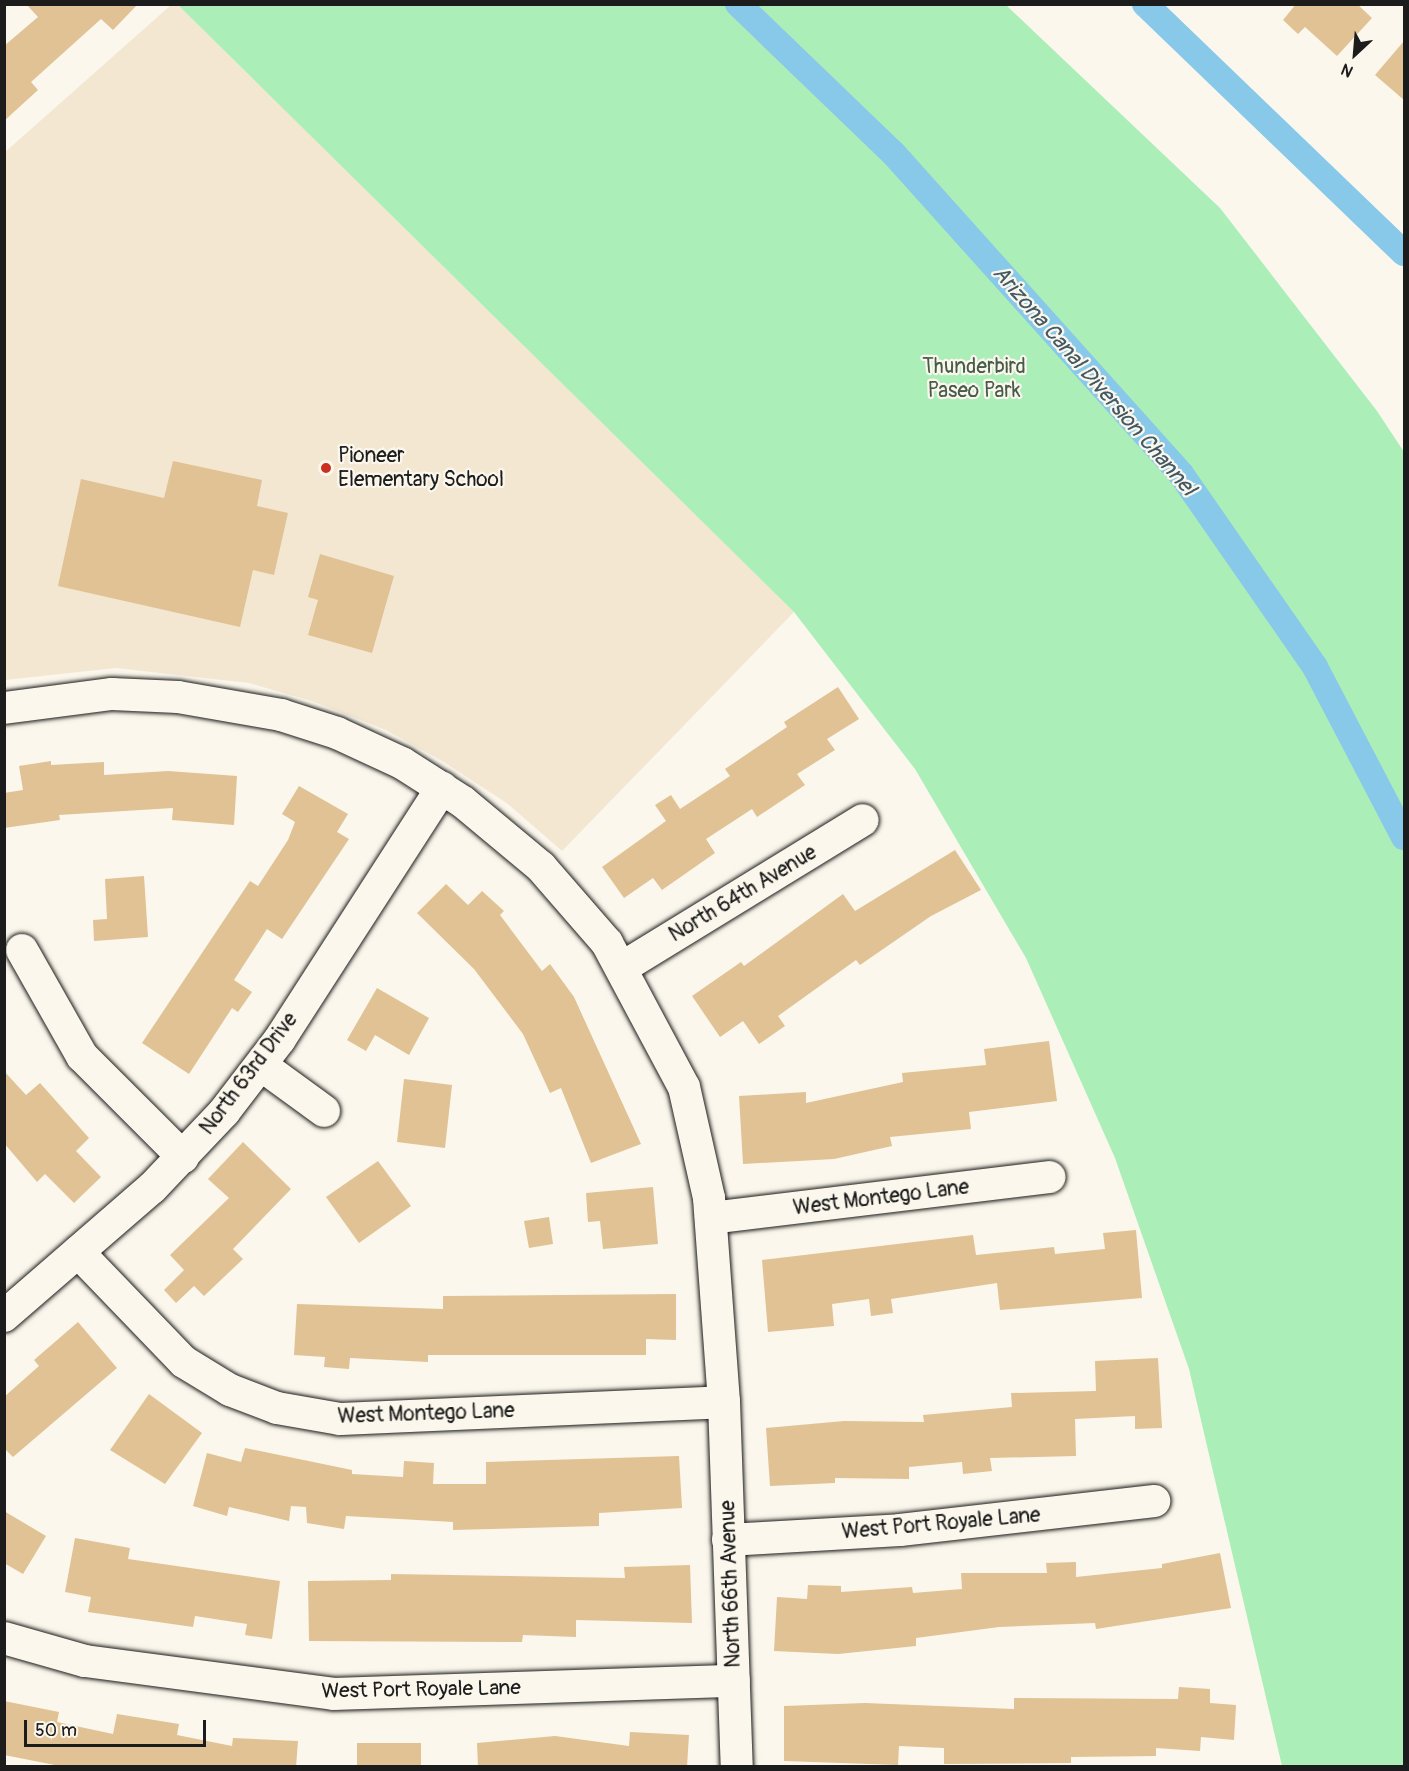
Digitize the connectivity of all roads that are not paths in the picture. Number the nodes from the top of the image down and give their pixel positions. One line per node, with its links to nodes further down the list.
1 (4, 708): 2 (street, North 66th Avenue)
2 (442, 788): 5 (street, North 66th Avenue); 6 (street, North 63rd Drive)
3 (863, 820): 5 (street, North 64th Avenue)
4 (22, 950): 8 (street)
5 (623, 967): 10 (street, North 66th Avenue)
6 (261, 1065): 7 (street); 8 (street, North 63rd Drive)
7 (324, 1111)
8 (183, 1157): 11 (street, North 63rd Drive)
9 (1050, 1177): 10 (street, West Montego Lane)
10 (711, 1218): 13 (street, North 66th Avenue)
11 (78, 1252): 12 (street, North 63rd Drive); 13 (street, West Montego Lane)
12 (4, 1316)
13 (724, 1402): 15 (street, North 66th Avenue)
14 (1154, 1501): 15 (street, West Port Royale Lane)
15 (728, 1540): 17 (street, North 66th Avenue)
16 (4, 1638): 17 (street, West Port Royale Lane)
17 (734, 1680): 18 (street, North 66th Avenue)
18 (737, 1767)

